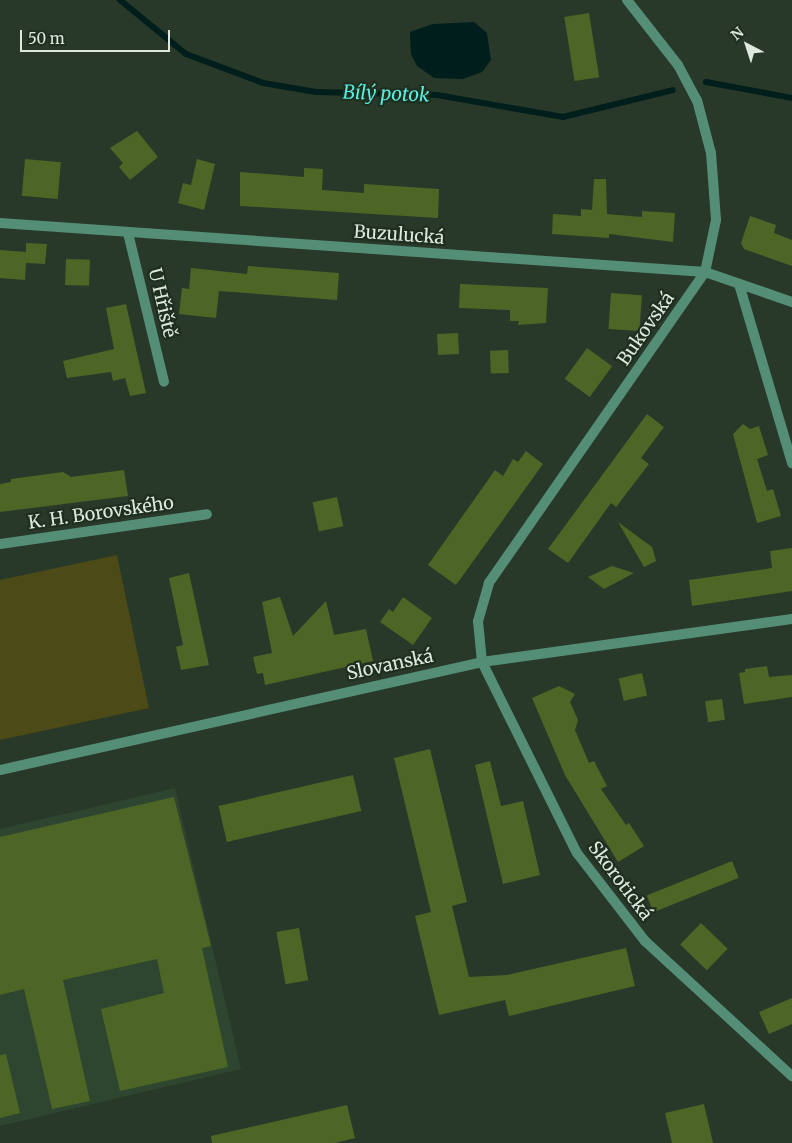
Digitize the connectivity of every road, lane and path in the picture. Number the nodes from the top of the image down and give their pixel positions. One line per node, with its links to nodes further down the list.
1 (627, 0): 4 (street, Bukovská)
2 (0, 224): 3 (street, Buzulucká)
3 (128, 233): 4 (street, Buzulucká); 7 (street, U Hřiště)
4 (705, 272): 5 (street, Buzulucká); 12 (street, Bukovská)
5 (739, 284): 6 (street, Buzulucká); 8 (street)
6 (792, 302)
7 (164, 382)
8 (792, 463)
9 (207, 514): 10 (street, K. H. Borovského)
10 (0, 544)
11 (792, 619): 12 (street, Slovanská)
12 (482, 662): 13 (street, Slovanská); 14 (street, Skorotická)
13 (0, 770)
14 (792, 1076)

